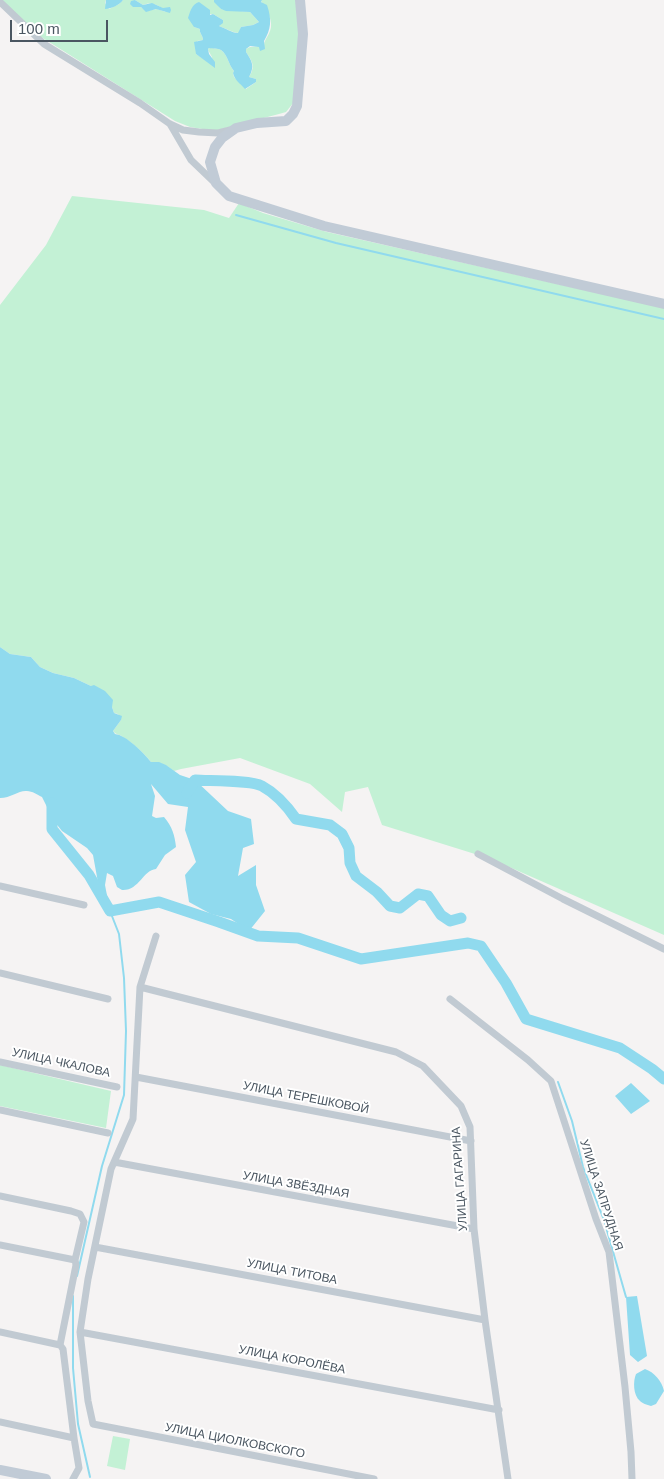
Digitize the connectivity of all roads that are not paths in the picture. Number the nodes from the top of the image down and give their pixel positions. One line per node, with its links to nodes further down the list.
1 (300, 0): 4 (street)
2 (0, 2): 3 (street)
3 (170, 124): 4 (street); 5 (street)
4 (236, 128): 5 (street)
5 (216, 183): 6 (street)
6 (664, 304)
7 (478, 854): 11 (street)
8 (0, 886): 9 (street)
9 (84, 905)
10 (156, 936): 13 (street)
11 (664, 949)
12 (0, 973): 14 (street)
13 (140, 987): 17 (street); 21 (street, УЛИЦА ГАГАРИНА)
14 (108, 999)
15 (450, 999): 40 (street, УЛИЦА ЗАПРУДНАЯ)
16 (0, 1062): 18 (street, УЛИЦА ЧКАЛОВА)
17 (136, 1077): 21 (street, УЛИЦА ТЕРЕШКОВОЙ); 22 (street)
18 (117, 1087)
19 (0, 1110): 20 (street)
20 (108, 1133)
21 (471, 1141): 24 (street, УЛИЦА ГАГАРИНА)
22 (114, 1162): 24 (street, УЛИЦА ЗВЁЗДНАЯ); 26 (street)
23 (0, 1196): 27 (street)
24 (474, 1229): 28 (street, УЛИЦА ГАГАРИНА)
25 (0, 1245): 27 (street)
26 (95, 1247): 28 (street, УЛИЦА ТИТОВА); 30 (street)
27 (75, 1260): 31 (street)
28 (486, 1320): 32 (street, УЛИЦА ГАГАРИНА)
29 (0, 1332): 31 (street)
30 (80, 1332): 32 (street, УЛИЦА КОРОЛЁВА); 38 (street, УЛИЦА ЦИОЛКОВСКОГО)
31 (60, 1344): 34 (street)
32 (499, 1410): 39 (street, УЛИЦА ГАГАРИНА)
33 (0, 1422): 34 (street)
34 (74, 1438): 37 (street)
35 (0, 1470): 36 (street)
36 (46, 1479)
37 (73, 1479)
38 (374, 1479)
39 (508, 1479)
40 (632, 1479)

